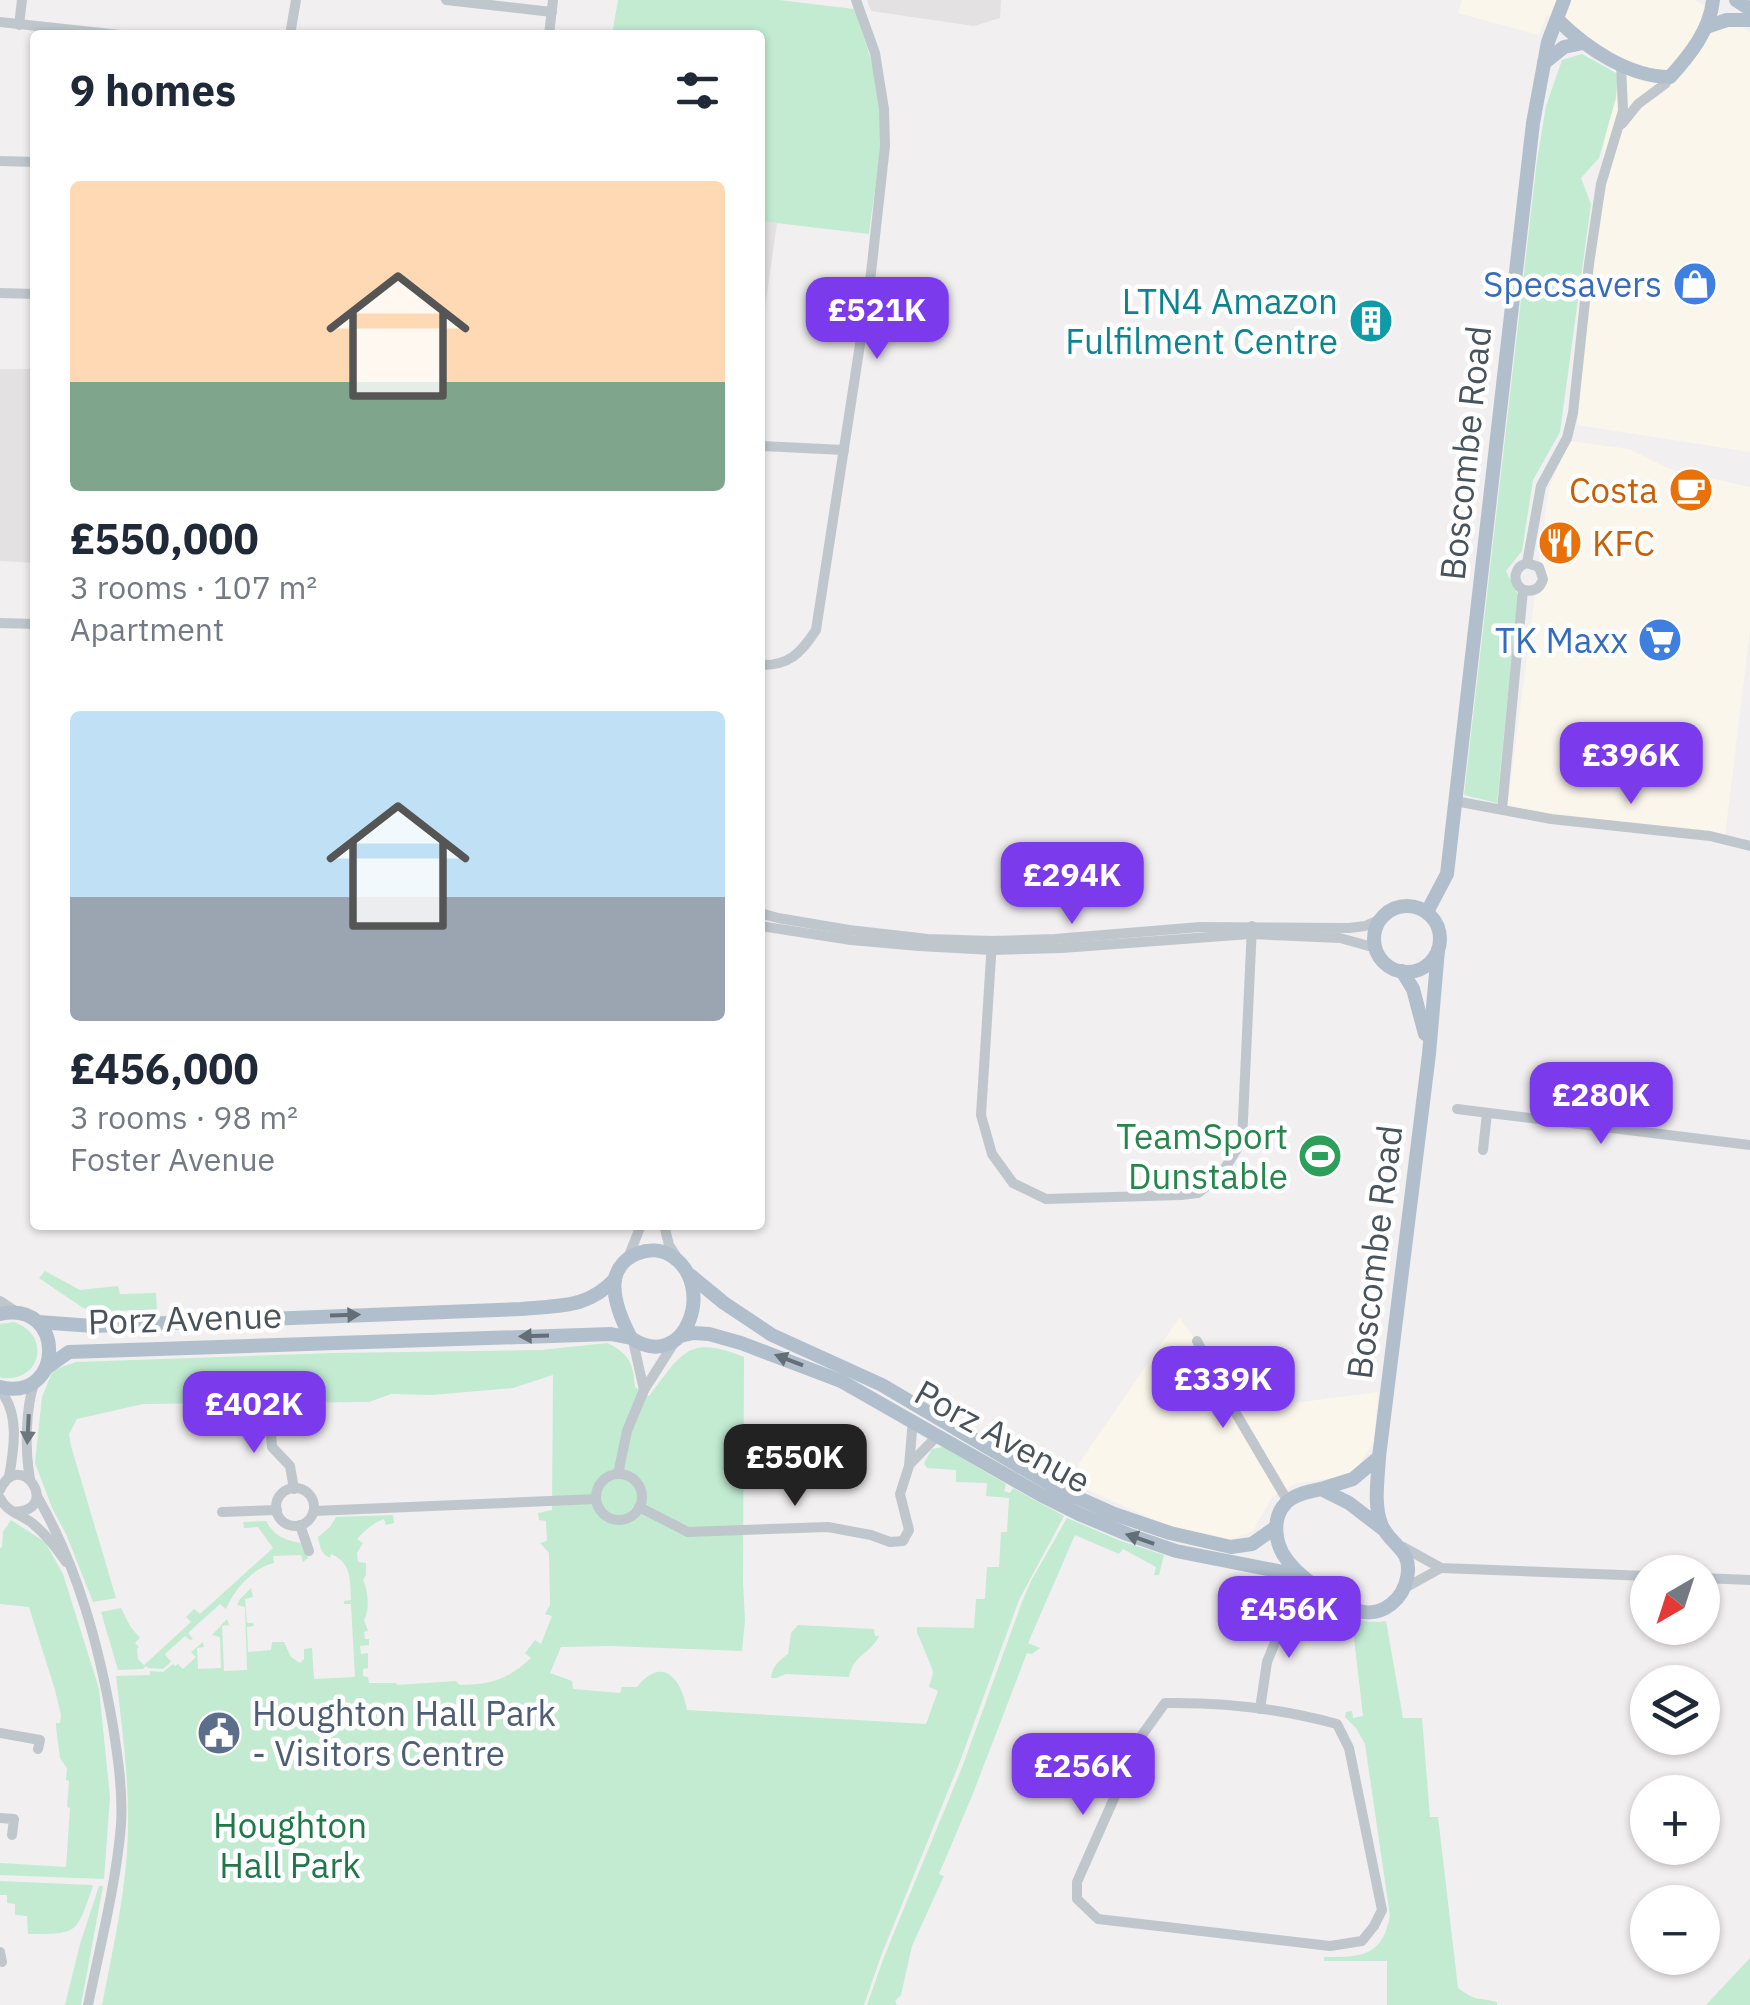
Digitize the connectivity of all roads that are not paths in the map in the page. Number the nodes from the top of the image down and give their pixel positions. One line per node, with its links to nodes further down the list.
1 (22, 0): 13 (street)
2 (296, 0): 16 (street)
3 (446, 0): 8 (street)
4 (856, 0): 27 (street)
5 (1564, 0): 10 (main road, Boscombe Road)
6 (1713, 0): 14 (main road)
7 (1736, 0): 9 (main road)
8 (552, 6)
9 (1750, 9)
10 (1558, 20): 17 (main road); 18 (main road, Boscombe Road)
11 (1750, 20): 14 (main road)
12 (0, 22): 13 (street)
13 (20, 25): 15 (street)
14 (1706, 28): 20 (main road)
15 (70, 30)
16 (290, 30)
17 (1583, 43): 18 (main road); 19 (main road)
18 (1544, 62): 33 (main road, Boscombe Road)
19 (1621, 64): 20 (main road); 21 (street)
20 (1670, 77): 21 (street)
21 (1619, 130): 28 (street)
22 (0, 161): 23 (street)
23 (30, 162)
24 (0, 293): 25 (street)
25 (30, 294)
26 (765, 446): 27 (street)
27 (844, 450): 32 (street)
28 (1527, 563): 29 (street); 29 (street)
29 (1523, 590): 34 (street)
30 (0, 623): 31 (street)
31 (30, 624)
32 (765, 665)
33 (1456, 801): 34 (street); 36 (main road, Boscombe Road)
34 (1502, 809): 35 (street)
35 (1750, 846)
36 (1427, 912): 38 (main road); 43 (main road)
37 (765, 914): 41 (street)
38 (1381, 919): 40 (street); 42 (main road)
39 (765, 927): 41 (street)
40 (1251, 930): 41 (street); 41 (street); 42 (street)
41 (992, 946)
42 (1376, 948): 44 (main road)
43 (1438, 950): 44 (main road); 45 (main road, Boscombe Road)
44 (1402, 972): 45 (main road, Boscombe Road)
45 (1428, 1054): 69 (main road, Boscombe Road)
46 (1457, 1109): 47 (street)
47 (1487, 1113): 48 (street); 49 (street)
48 (1750, 1145)
49 (1483, 1150)
50 (639, 1230): 52 (street)
51 (665, 1230): 53 (street)
52 (628, 1259): 53 (main road); 55 (main road)
53 (679, 1261): 54 (main road)
54 (690, 1274): 61 (main road); 86 (main road, Porz Avenue)
55 (615, 1279): 59 (main road, Porz Avenue, one-way to 55); 60 (main road)
56 (0, 1301): 57 (street)
57 (18, 1312): 58 (main road); 59 (main road)
58 (0, 1314)
59 (38, 1322): 63 (main road)
60 (632, 1339): 61 (main road); 63 (main road, Porz Avenue, one-way to 63); 65 (street)
61 (677, 1339): 65 (street); 67 (main road, Porz Avenue, one-way to 61)
62 (1197, 1341): 79 (street)
63 (41, 1374): 64 (main road, Porz Avenue); 72 (street, one-way to 72)
64 (0, 1388): 73 (street)
65 (644, 1390): 71 (street)
66 (269, 1412): 75 (street)
67 (913, 1420): 68 (main road, Porz Avenue); 70 (street)
68 (938, 1435): 70 (street); 93 (main road, Porz Avenue, one-way to 68)
69 (1378, 1457): 74 (main road); 87 (main road, Boscombe Road)
70 (909, 1466): 80 (street)
71 (618, 1474): 78 (street); 80 (street)
72 (30, 1479): 73 (street); 76 (street)
73 (3, 1483)
74 (1321, 1488): 79 (main road); 87 (main road)
75 (294, 1489): 82 (street); 83 (street)
76 (37, 1496): 81 (street); 92 (street)
77 (0, 1498): 81 (street)
78 (596, 1499): 80 (street); 83 (street)
79 (1287, 1500): 86 (main road)
80 (639, 1508)
81 (7, 1510): 92 (street)
82 (277, 1510): 84 (street); 85 (street)
83 (314, 1511): 85 (street)
84 (222, 1512)
85 (300, 1526): 89 (street)
86 (1276, 1527): 93 (main road)
87 (1383, 1528): 88 (main road)
88 (1398, 1544): 90 (street); 96 (main road)
89 (309, 1552)
90 (1441, 1568): 91 (street); 96 (street)
91 (1630, 1575)
92 (76, 1577): 104 (street)
93 (1304, 1577): 97 (main road); 98 (street)
94 (1720, 1579): 95 (street)
95 (1750, 1580)
96 (1405, 1588): 97 (main road)
97 (1327, 1594): 98 (street)
98 (1301, 1607): 99 (street)
99 (1260, 1709): 99 (street)
100 (0, 1733): 101 (street)
101 (38, 1748)
102 (0, 1818): 103 (street)
103 (12, 1835)
104 (88, 2005)

